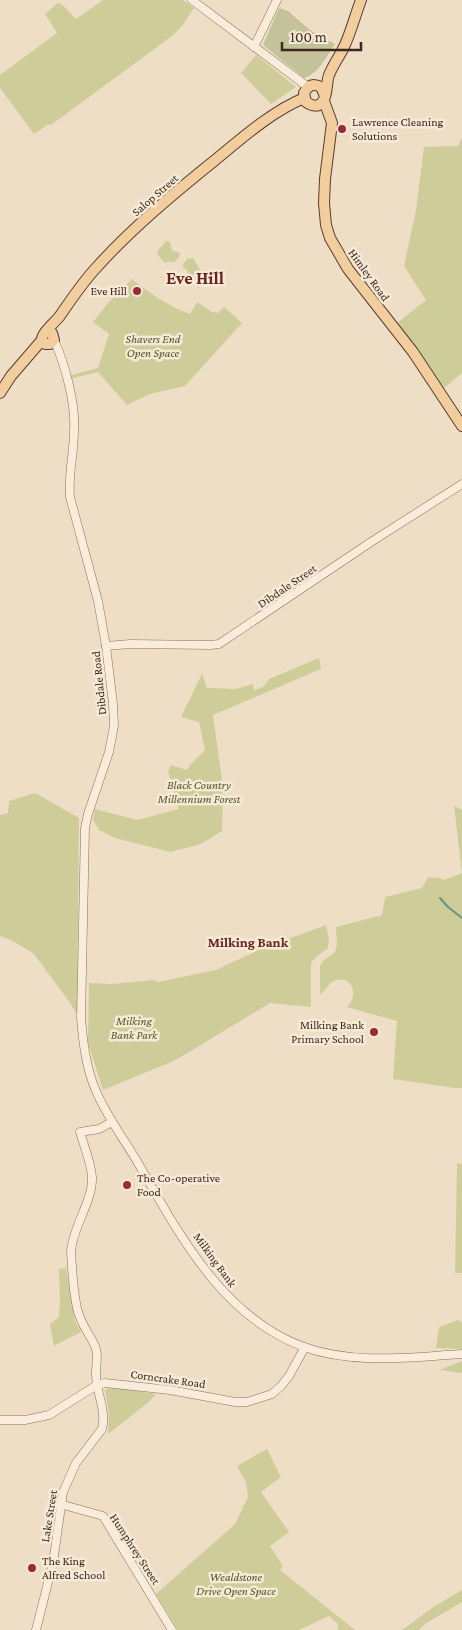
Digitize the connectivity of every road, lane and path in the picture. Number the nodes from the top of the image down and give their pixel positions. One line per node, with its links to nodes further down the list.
1 (192, 0): 4 (street)
2 (277, 0): 4 (street)
3 (361, 0): 5 (main road)
4 (254, 47): 6 (street)
5 (329, 75): 6 (main road); 8 (main road)
6 (313, 86): 7 (main road); 8 (main road)
7 (305, 100): 8 (main road); 9 (main road, Salop Street)
8 (322, 101): 11 (main road, Himley Road)
9 (46, 340): 10 (main road, Salop Street); 13 (street, Dibdale Road)
10 (0, 393)
11 (462, 426)
12 (462, 484): 13 (street, Dibdale Street)
13 (106, 646): 14 (street, Dibdale Road)
14 (83, 1042): 15 (street, Milking Bank)
15 (112, 1122): 16 (street, Milking Bank); 18 (street, Lake Street)
16 (305, 1347): 17 (street, Milking Bank); 18 (street, Corncrake Road)
17 (462, 1354)
18 (97, 1385): 19 (street); 20 (street, Lake Street)
19 (0, 1420)
20 (60, 1504): 21 (street, Lake Street); 22 (street, Humphrey Street)
21 (36, 1630)
22 (172, 1630)

